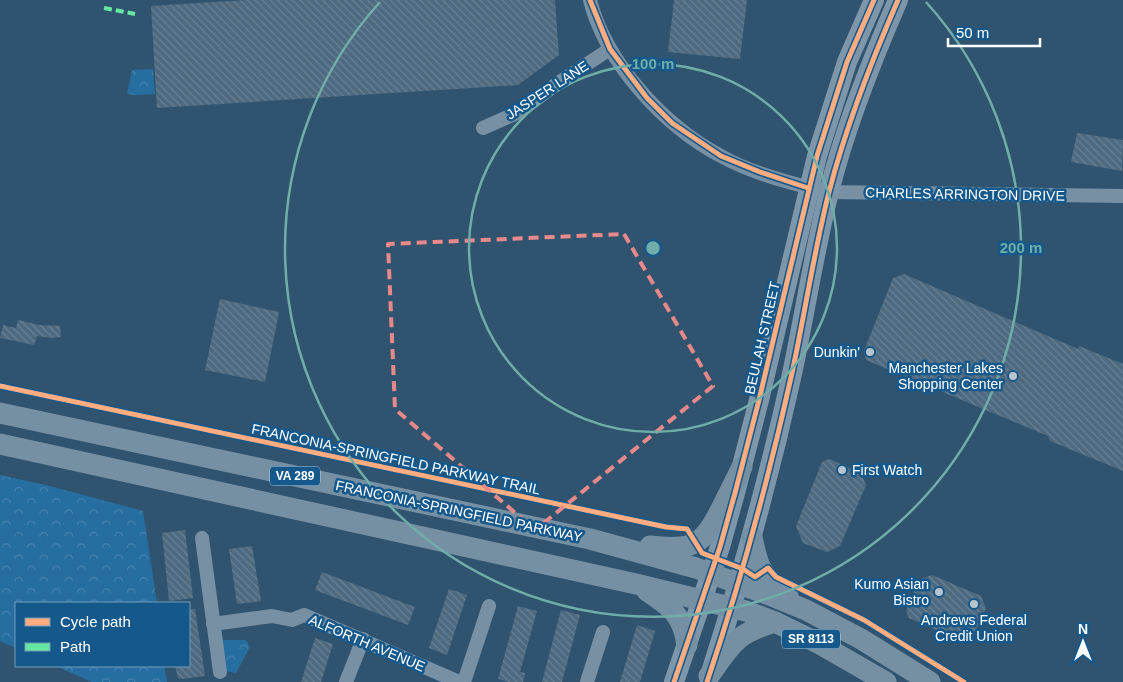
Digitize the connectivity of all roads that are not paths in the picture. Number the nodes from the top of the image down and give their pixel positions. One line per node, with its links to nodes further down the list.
1 (590, 0): 4 (street, CHARLES ARRINGTON DRIVE)
2 (874, 0): 6 (main road, BEULAH STREET)
3 (898, 0): 7 (main road)
4 (610, 49): 5 (street, JASPER LANE); 6 (street, CHARLES ARRINGTON DRIVE)
5 (483, 128)
6 (808, 188): 7 (street, CHARLES ARRINGTON DRIVE); 11 (main road, BEULAH STREET)
7 (829, 192): 8 (street, CHARLES ARRINGTON DRIVE); 12 (main road)
8 (1123, 196)
9 (0, 413): 14 (main road, FRANCONIA-SPRINGFIELD PARKWAY / VA 289)
10 (0, 444): 16 (main road, VA 289)
11 (742, 467): 14 (main road); 15 (main road, BEULAH STREET)
12 (752, 537): 17 (main road); 21 (main road)
13 (202, 538): 23 (street)
14 (590, 539): 15 (main road, FRANCONIA-SPRINGFIELD PARKWAY / VA 289)
15 (711, 574): 17 (main road, SR 8113); 18 (main road, BEULAH STREET)
16 (636, 584): 18 (main road, VA 289); 26 (main road)
17 (739, 584): 20 (main road); 21 (main road, SR 8113)
18 (702, 600): 20 (main road, SR 8113); 26 (main road, BEULAH STREET)
19 (489, 606): 31 (street)
20 (731, 608): 22 (main road, SR 8113); 28 (main road)
21 (806, 610): 35 (main road, SR 8113)
22 (775, 622): 28 (main road); 34 (main road, SR 8113)
23 (213, 624): 25 (street, ALFORTH AVENUE); 27 (street)
24 (603, 632): 32 (street)
25 (363, 639): 29 (street); 30 (street, ALFORTH AVENUE)
26 (687, 645): 33 (main road, BEULAH STREET)
27 (220, 672)
28 (708, 679)
29 (346, 682)
30 (460, 682)
31 (464, 682)
32 (587, 682)
33 (674, 682)
34 (886, 682)
35 (930, 682)

